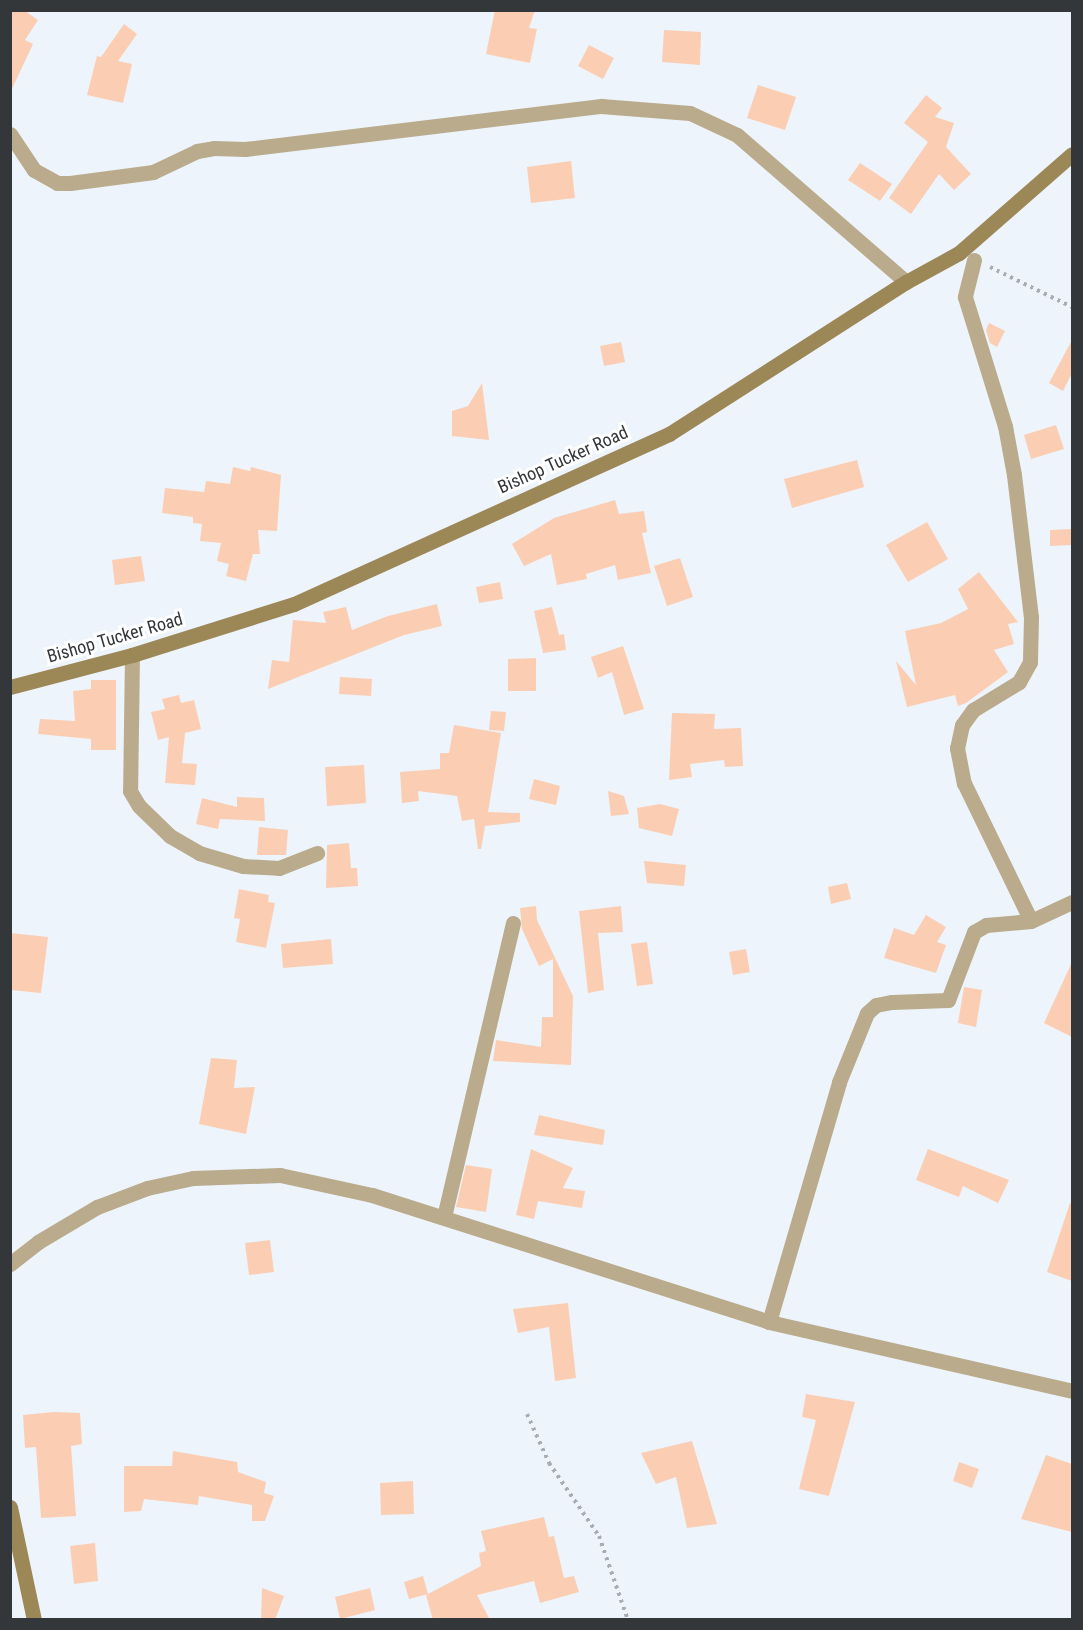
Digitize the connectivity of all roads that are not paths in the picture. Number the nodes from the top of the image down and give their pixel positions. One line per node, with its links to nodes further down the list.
1 (10, 134): 4 (street)
2 (1072, 154): 4 (main road, Bishop Tucker Road)
3 (974, 260): 9 (street)
4 (906, 282): 5 (main road, Bishop Tucker Road)
5 (132, 655): 6 (main road, Bishop Tucker Road); 7 (street)
6 (10, 687)
7 (317, 853)
8 (1072, 902): 9 (street)
9 (1031, 921): 13 (street)
10 (513, 923): 11 (street)
11 (444, 1217): 12 (street); 13 (street)
12 (10, 1264)
13 (769, 1322): 14 (street)
14 (1072, 1391)
15 (10, 1507): 16 (main road)
16 (34, 1620)

